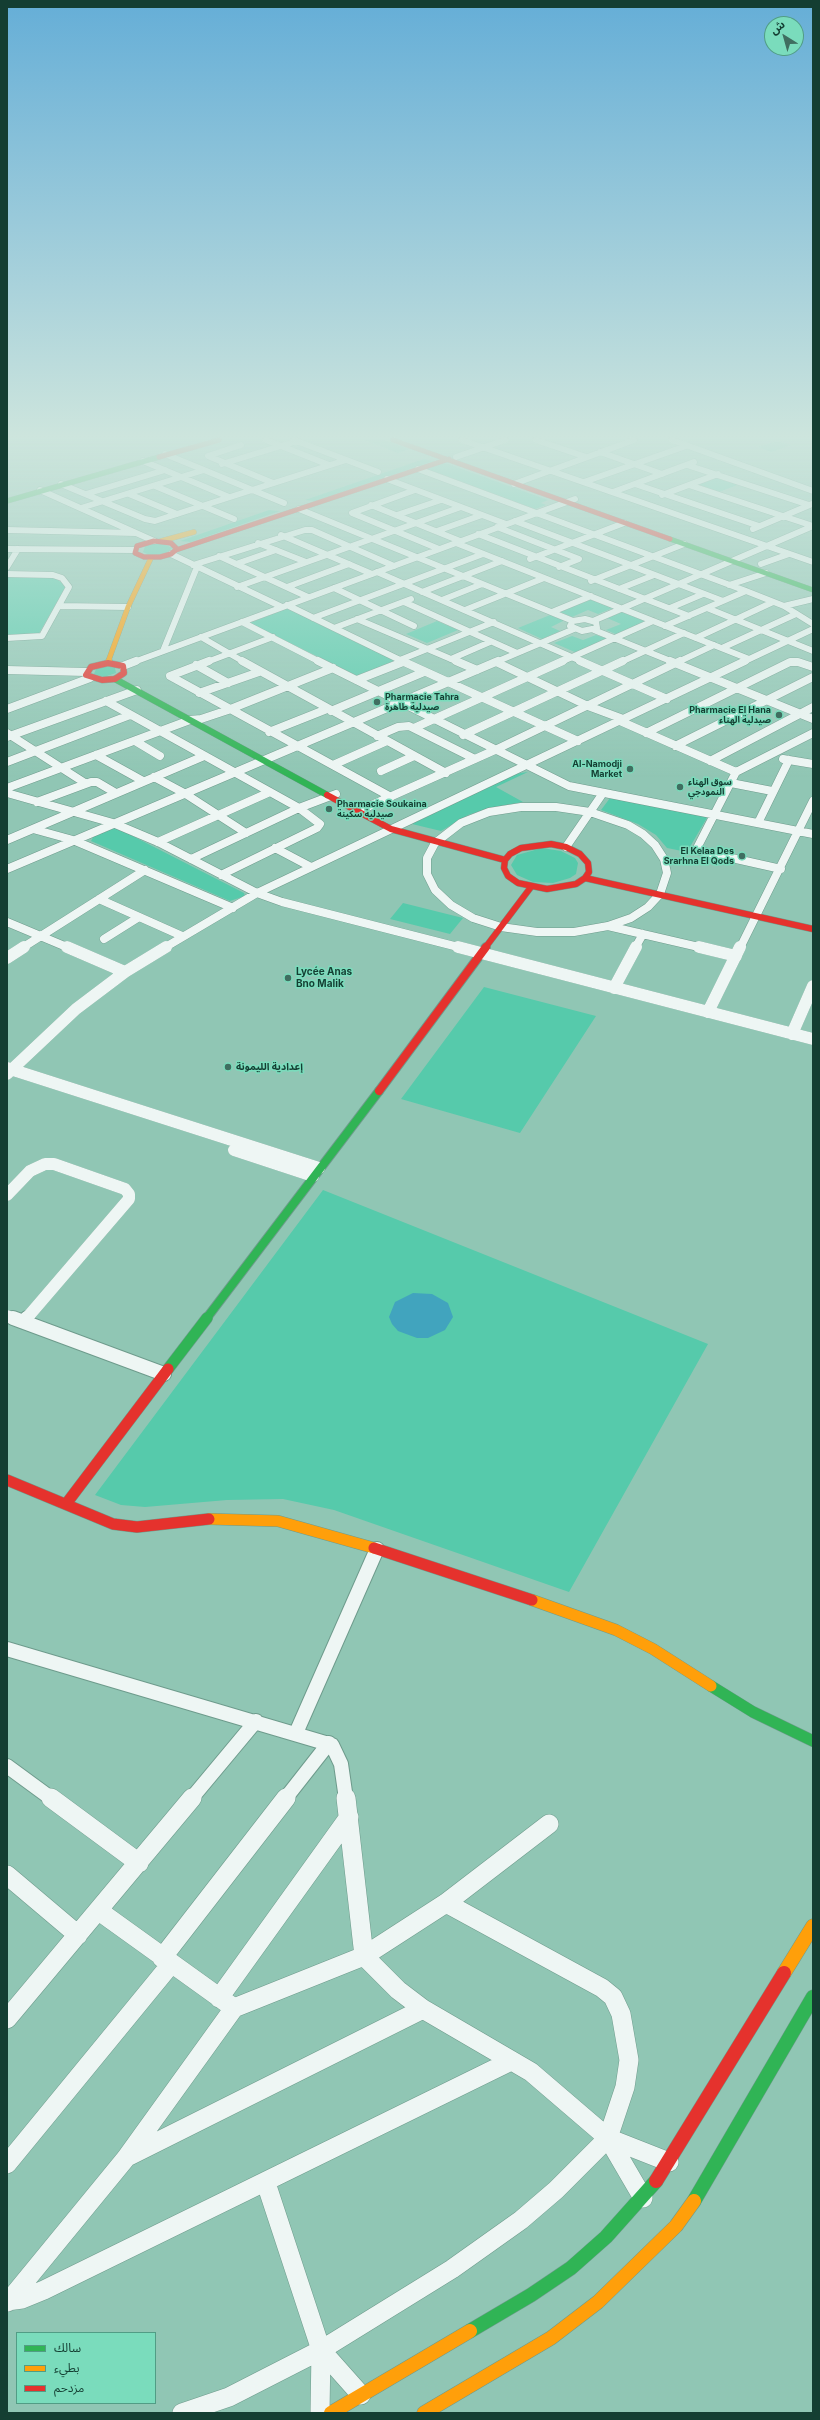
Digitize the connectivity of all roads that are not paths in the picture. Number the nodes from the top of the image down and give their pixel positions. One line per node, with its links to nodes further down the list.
1 (16, 553): 44 (street)
2 (136, 553): 29 (street)
3 (170, 553): 29 (street)
4 (175, 553): 41 (street)
5 (227, 553): 26 (street)
6 (263, 553): 37 (street)
7 (283, 553): 35 (street)
8 (331, 553): 23 (street)
9 (364, 553): 42 (street)
10 (407, 553): 28 (street)
11 (428, 553): 28 (street)
12 (522, 553): 30 (street)
13 (547, 553): 30 (street)
14 (562, 553): 32 (street)
15 (595, 553): 32 (street)
16 (600, 553): 40 (street)
17 (644, 553): 27 (street)
18 (660, 553): 27 (street)
19 (716, 553): 33 (street)
20 (720, 553): 33 (street)
21 (751, 553): 33 (street)
22 (811, 553): 31 (street)
23 (328, 554): 35 (street); 38 (street)
24 (483, 554): 34 (street); 46 (street)
25 (789, 554): 31 (street); 39 (street)
26 (218, 556): 37 (street); 41 (street)
27 (652, 556): 40 (street); 51 (street)
28 (417, 557): 42 (street); 46 (street)
29 (151, 558): 83 (street)
30 (534, 558): 43 (street); 45 (street)
31 (800, 558): 36 (street)
32 (579, 559): 45 (street)
33 (737, 559): 39 (street); 48 (street); 51 (street)
34 (502, 561): 43 (street); 52 (street)
35 (306, 562): 53 (street)
36 (813, 562)
37 (236, 564): 53 (street)
38 (349, 564): 47 (street); 62 (street)
39 (761, 564): 56 (street)
40 (630, 565): 50 (street); 55 (street)
41 (195, 566): 61 (street); 121 (street)
42 (394, 566): 47 (street)
43 (513, 566): 54 (street)
44 (7, 567)
45 (559, 567): 55 (street)
46 (444, 568): 52 (street); 57 (street)
47 (375, 573): 57 (street); 63 (street)
48 (766, 573): 60 (street); 66 (street)
49 (7, 574): 80 (street)
50 (654, 574): 59 (street); 65 (street)
51 (701, 574): 59 (street); 60 (street)
52 (463, 576): 58 (street); 68 (street)
53 (265, 577): 61 (street); 62 (street)
54 (544, 578): 64 (street); 69 (street)
55 (594, 580): 64 (street); 65 (street)
56 (813, 583)
57 (404, 584): 68 (street); 74 (street)
58 (482, 584): 69 (street); 75 (street)
59 (679, 584): 70 (street); 73 (street)
60 (729, 585): 67 (street)
61 (237, 587): 81 (street)
62 (287, 587): 72 (street)
63 (334, 588): 72 (street); 74 (street)
64 (571, 589): 71 (street)
65 (619, 589): 73 (street)
66 (813, 590)
67 (746, 591): 77 (street); 79 (street)
68 (424, 593): 75 (street); 78 (street)
69 (506, 594): 87 (street); 89 (street)
70 (703, 594): 77 (street); 85 (street)
71 (591, 596): 84 (street); 89 (street)
72 (308, 598): 81 (street)
73 (645, 598): 84 (street); 85 (street)
74 (358, 600): 88 (street); 92 (street)
75 (442, 600): 87 (street)
76 (813, 600): 82 (street)
77 (723, 601): 86 (street)
78 (404, 602): 88 (street); 95 (street)
79 (773, 602): 82 (street); 94 (street)
80 (59, 606): 83 (street); 112 (street)
81 (284, 606): 92 (street); 98 (street)
82 (784, 606): 90 (street)
83 (128, 607): 130 (street)
84 (621, 608): 96 (street); 97 (street)
85 (670, 608): 91 (street)
86 (707, 608): 91 (street); 94 (street)
87 (465, 610): 99 (street)
88 (380, 611): 93 (street); 95 (street)
89 (552, 612): 101 (street)
90 (796, 614): 100 (street); 106 (street)
91 (689, 616): 102 (street)
92 (313, 618): 103 (street)
93 (357, 619): 103 (street); 108 (street)
94 (736, 620): 106 (street); 114 (street)
95 (425, 621): 107 (street); 108 (street)
96 (593, 621): 101 (street); 105 (street)
97 (653, 621): 102 (street); 113 (street)
98 (242, 622): 110 (street); 111 (street)
99 (494, 622): 107 (street); 117 (street)
100 (813, 624)
101 (573, 625): 105 (street); 117 (street)
102 (665, 626): 109 (street)
103 (334, 628): 128 (street)
104 (813, 629): 115 (street)
105 (594, 630): 113 (street)
106 (761, 630): 115 (street); 118 (street)
107 (469, 632): 116 (street); 119 (street)
108 (392, 634): 119 (street)
109 (684, 634): 114 (street); 120 (street)
110 (201, 637): 121 (street); 124 (street)
111 (273, 637): 124 (street); 134 (street)
112 (7, 638)
113 (614, 638): 120 (street); 125 (street)
114 (696, 638): 118 (street)
115 (788, 641): 122 (street); 127 (street)
116 (490, 642): 123 (street); 126 (street)
117 (543, 642): 123 (street); 125 (street)
118 (718, 647): 127 (street); 131 (street)
119 (427, 649): 126 (street); 128 (street)
120 (645, 650): 131 (street); 138 (street)
121 (163, 651): 136 (street)
122 (813, 651)
123 (517, 653): 129 (street)
124 (227, 654): 132 (street); 139 (street)
125 (573, 656): 138 (street); 143 (street)
126 (451, 659): 137 (street)
127 (749, 659): 144 (street)
128 (401, 661): 140 (street); 146 (street)
129 (496, 662): 137 (street); 143 (street)
130 (108, 663): 136 (street); 141 (street)
131 (676, 663): 144 (street); 149 (street)
132 (196, 666): 147 (street); 155 (street)
133 (813, 667): 151 (street)
134 (333, 668): 146 (street); 150 (street)
135 (7, 670): 141 (street)
136 (123, 670): 145 (street); 169 (street)
137 (477, 670): 148 (street)
138 (604, 670): 149 (street); 153 (street)
139 (259, 672): 147 (street); 150 (street)
140 (424, 672): 148 (street); 154 (street)
141 (88, 675): 145 (street); 163 (street)
142 (813, 676): 158 (street)
143 (530, 677): 153 (street); 156 (street)
144 (712, 678): 151 (street); 157 (street)
145 (115, 679): 152 (street)
146 (357, 680): 154 (street)
147 (228, 683): 155 (street)
148 (447, 683): 156 (street); 160 (street)
149 (633, 683): 157 (street); 161 (street)
150 (285, 686): 164 (street); 165 (street)
151 (738, 688): 158 (street); 179 (street)
152 (136, 690): 159 (street); 171 (street)
153 (557, 691): 161 (street); 166 (street)
154 (379, 692): 160 (street); 165 (street)
155 (199, 694): 164 (street)
156 (482, 698): 166 (street); 172 (street)
157 (667, 699): 173 (street)
158 (765, 700): 167 (street); 188 (street)
159 (106, 701): 168 (street); 181 (street)
160 (400, 702): 172 (street); 174 (street)
161 (588, 706): 173 (street); 175 (street)
162 (813, 707): 167 (street)
163 (7, 708)
164 (228, 710): 169 (street); 178 (street)
165 (329, 710): 174 (street); 178 (street)
166 (513, 713): 175 (street); 182 (street)
167 (801, 714): 170 (street); 199 (street)
168 (130, 715): 177 (street); 190 (street)
169 (201, 719): 171 (street); 196 (street)
170 (813, 719)
171 (190, 720): 177 (street); 196 (street)
172 (433, 720): 176 (street); 182 (street)
173 (622, 720): 179 (street); 186 (street)
174 (352, 722): 183 (street); 187 (street)
175 (545, 727): 186 (street); 189 (street)
176 (414, 728): 183 (street); 197 (street)
177 (160, 731): 184 (street); 193 (street)
178 (269, 732): 187 (street)
179 (646, 732): 188 (street)
180 (813, 733): 195 (street)
181 (8, 735): 190 (street)
182 (463, 735): 189 (street)
183 (377, 736): 185 (street)
184 (135, 741): 191 (street); 192 (street)
185 (387, 741): 194 (street); 202 (street)
186 (578, 741): 203 (street)
187 (296, 746): 196 (street); 202 (street)
188 (675, 746): 199 (street)
189 (495, 750): 197 (street); 203 (street)
190 (34, 751): 200 (street); 204 (street)
191 (96, 755): 204 (street); 210 (street)
192 (160, 756)
193 (204, 756): 206 (street); 209 (street)
194 (414, 756): 205 (street); 208 (street)
195 (768, 756): 198 (street); 207 (street)
196 (266, 759): 206 (street); 220 (street)
197 (475, 760): 208 (street)
198 (789, 760): 201 (street); 214 (street)
199 (710, 761): 207 (street)
200 (7, 762)
201 (813, 764)
202 (333, 765): 221 (street)
203 (526, 765): 219 (street); 232 (street)
204 (60, 768): 211 (street); 213 (street)
205 (381, 771)
206 (234, 772): 216 (street); 218 (street)
207 (736, 772): 212 (street)
208 (446, 773): 221 (street)
209 (154, 777): 210 (street); 218 (street)
210 (143, 781): 215 (street)
211 (85, 783): 215 (street); 223 (street)
212 (731, 783): 214 (street); 229 (street)
213 (7, 788)
214 (772, 791): 231 (street)
215 (114, 792): 226 (street)
216 (270, 792): 224 (street); 228 (street)
217 (7, 793): 223 (street)
218 (184, 793): 228 (street); 230 (street)
219 (603, 793): 227 (street); 229 (street)
220 (333, 795): 224 (street); 225 (street); 232 (street)
221 (391, 797): 225 (street)
222 (813, 801): 234 (street)
223 (37, 802): 226 (street)
224 (299, 808): 235 (street); 242 (street)
225 (365, 808): 232 (street)
226 (72, 811): 230 (street); 233 (street)
227 (590, 812): 239 (street); 241 (street); 252 (street)
228 (217, 814): 235 (street); 240 (street)
229 (714, 815): 231 (street); 247 (street)
230 (113, 823): 238 (street); 240 (street)
231 (758, 823): 234 (street)
232 (395, 827): 239 (street); 245 (street)
233 (32, 828): 237 (street); 238 (street)
234 (800, 831): 236 (street); 247 (street)
235 (246, 833): 244 (street)
236 (813, 834)
237 (7, 840)
238 (73, 840): 246 (street); 248 (street)
239 (438, 840): 243 (street); 261 (street)
240 (158, 842): 244 (street)
241 (566, 847): 243 (street); 250 (street)
242 (275, 848): 245 (street); 249 (street)
243 (508, 857): 251 (street)
244 (191, 859): 249 (street)
245 (311, 867): 253 (street)
246 (7, 869)
247 (781, 869): 256 (street)
248 (145, 870): 254 (street); 255 (street)
249 (221, 875): 253 (street)
250 (587, 875): 251 (street); 252 (street)
251 (531, 887): 261 (street)
252 (662, 891): 256 (street); 260 (street)
253 (258, 893): 255 (street); 267 (street)
254 (99, 899): 257 (street); 265 (street)
255 (233, 908): 264 (street)
256 (757, 912): 258 (street); 262 (street); 268 (street)
257 (139, 917): 264 (street); 266 (street)
258 (813, 920)
259 (7, 922): 265 (street)
260 (608, 926): 261 (street); 263 (street)
261 (501, 927): 267 (street)
262 (813, 929)
263 (643, 934): 268 (street); 272 (street)
264 (182, 936): 270 (street)
265 (39, 937): 269 (street); 270 (street)
266 (104, 939)
267 (483, 954): 272 (street); 277 (street)
268 (736, 956): 273 (street)
269 (7, 958)
270 (125, 972): 276 (street)
271 (813, 986): 274 (street)
272 (614, 988): 273 (street)
273 (708, 1012): 274 (street)
274 (792, 1034): 275 (street)
275 (813, 1040)
276 (8, 1072): 277 (street)
277 (316, 1172): 281 (street)
278 (7, 1195): 280 (street)
279 (7, 1316): 280 (street)
280 (24, 1322): 281 (street)
281 (164, 1374): 283 (street)
282 (7, 1480): 283 (street)
283 (66, 1504): 284 (street)
284 (377, 1549): 287 (street); 288 (street)
285 (7, 1649): 286 (street)
286 (256, 1721): 287 (street); 293 (street)
287 (296, 1733): 289 (street)
288 (813, 1741)
289 (329, 1743): 291 (street); 300 (street)
290 (7, 1766): 293 (street)
291 (349, 1817): 299 (street); 302 (street)
292 (549, 1824): 295 (street)
293 (139, 1863): 296 (street)
294 (7, 1875): 298 (street)
295 (446, 1903): 299 (street); 306 (street)
296 (100, 1911): 298 (street); 300 (street)
297 (813, 1926): 308 (street)
298 (78, 1935): 304 (street)
299 (364, 1956): 302 (street); 303 (street)
300 (166, 1961): 302 (street); 309 (street)
301 (813, 1997): 318 (street)
302 (226, 2003): 307 (street)
303 (423, 2008): 305 (street); 307 (street)
304 (9, 2012)
305 (510, 2060): 306 (street); 310 (street)
306 (608, 2138): 308 (street); 311 (street); 313 (street)
307 (126, 2158): 312 (street)
308 (669, 2162): 311 (street)
309 (7, 2164)
310 (266, 2183): 312 (street); 313 (street)
311 (643, 2198): 314 (street)
312 (8, 2302)
313 (321, 2350): 314 (street); 315 (street); 316 (street)
314 (361, 2395): 317 (street)
315 (182, 2413)
316 (320, 2413)
317 (331, 2413)
318 (424, 2413)

